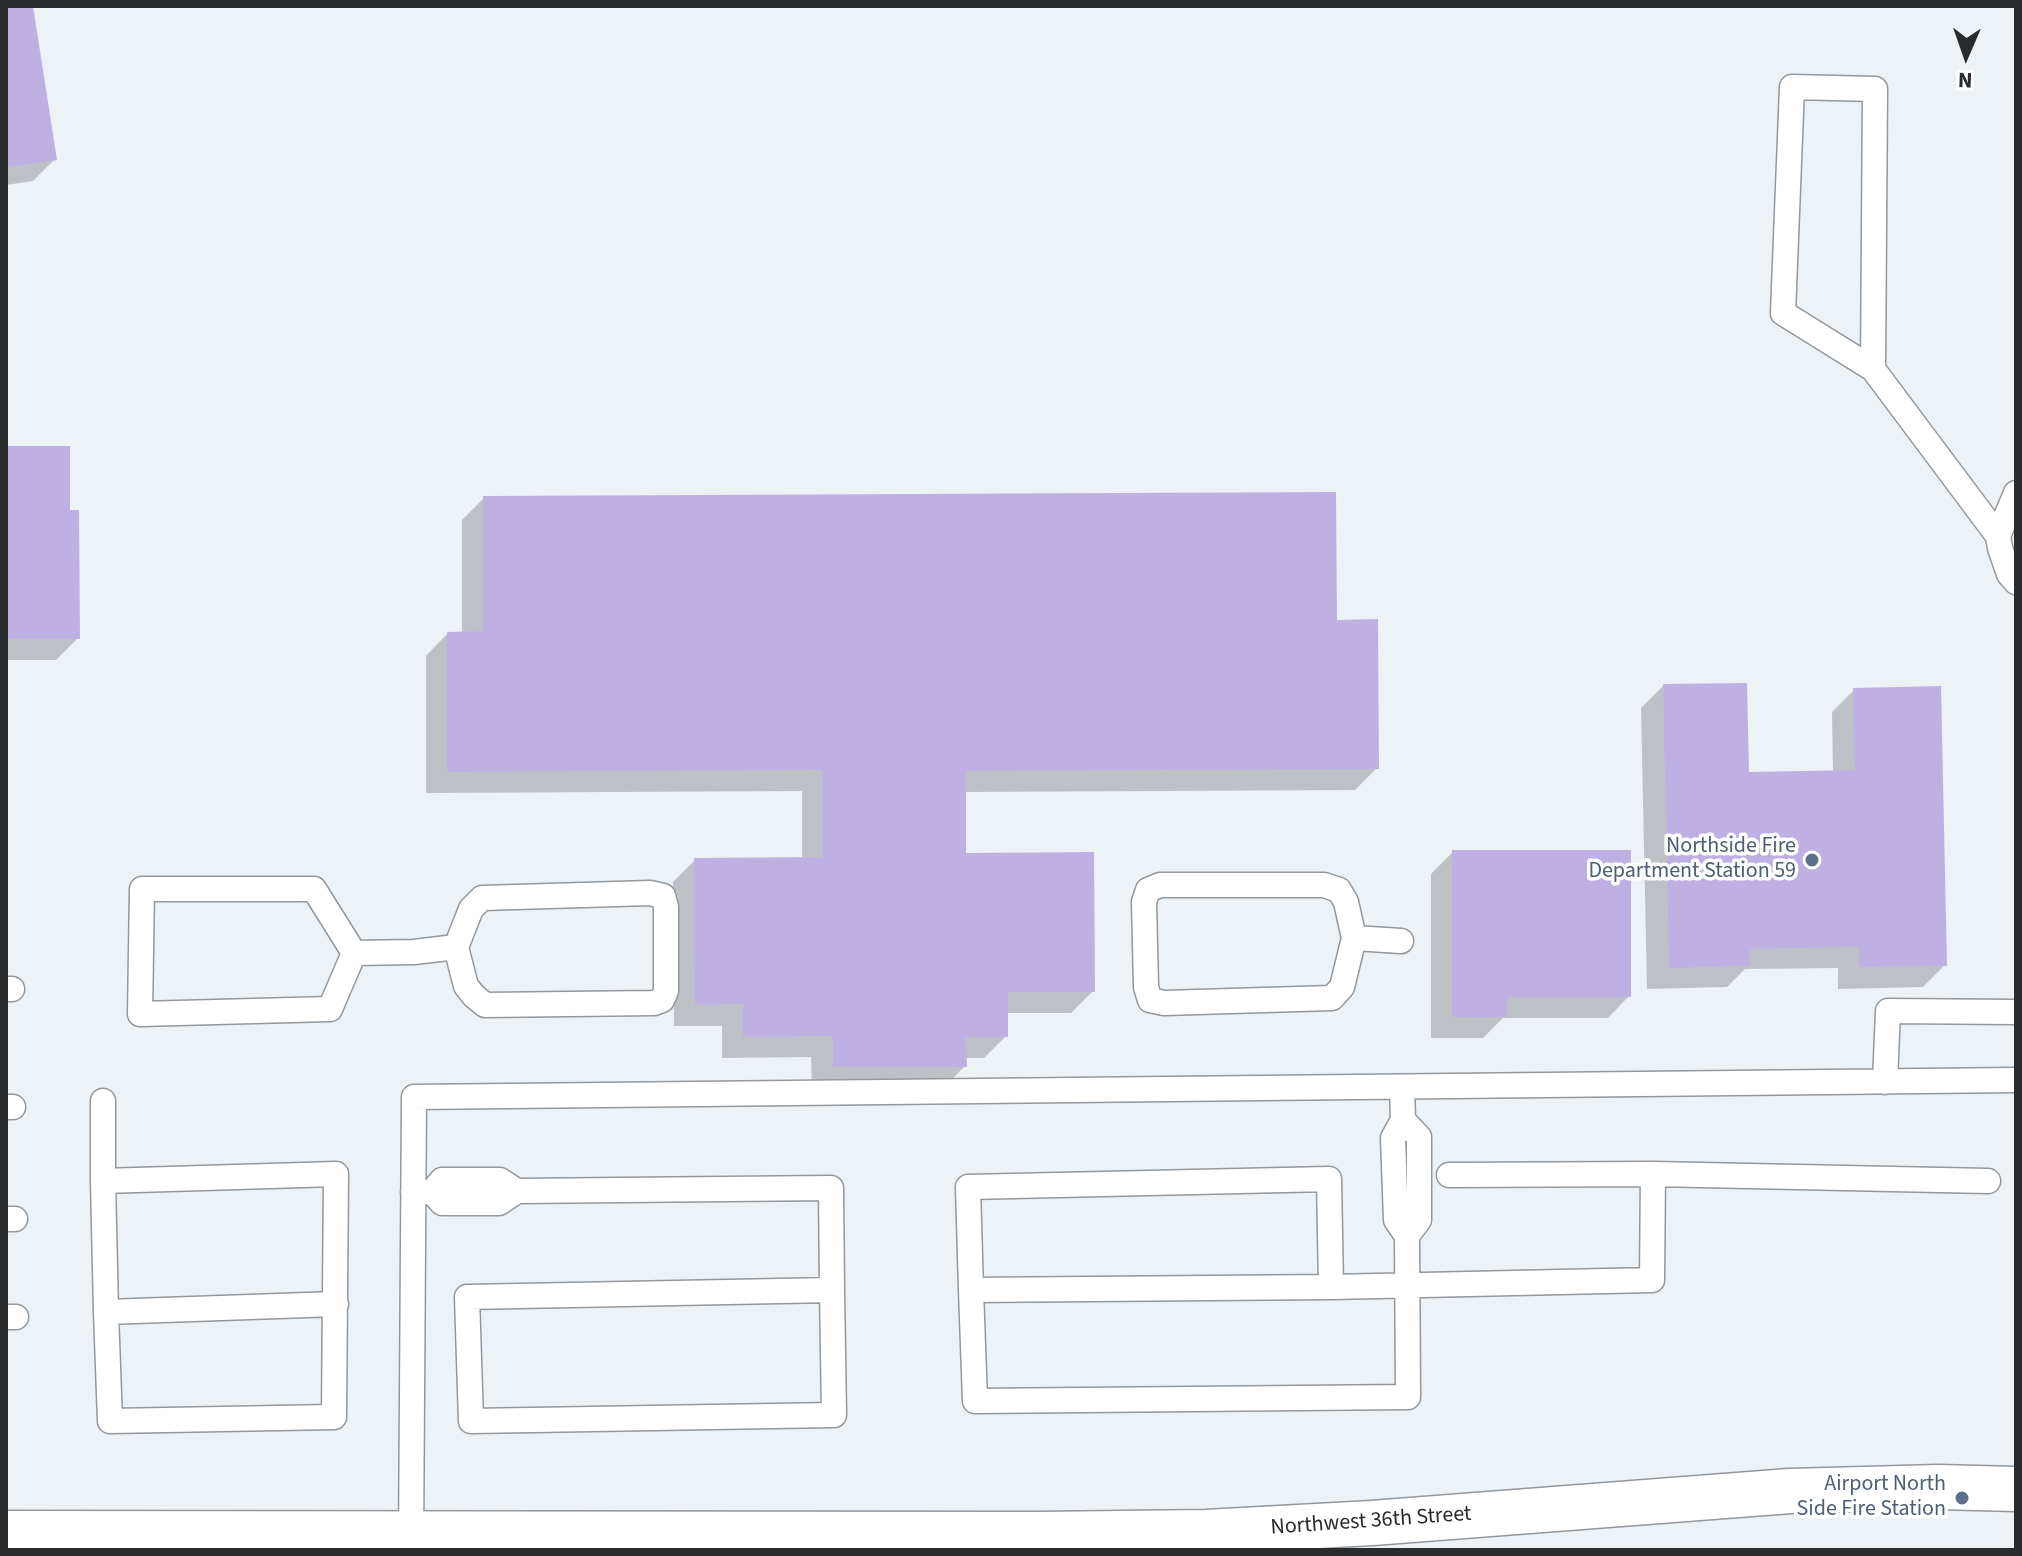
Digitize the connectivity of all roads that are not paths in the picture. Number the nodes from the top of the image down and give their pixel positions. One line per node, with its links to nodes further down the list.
1 (1873, 369): 1 (lane); 3 (lane)
2 (2016, 493): 3 (lane)
3 (1998, 536): 4 (lane)
4 (2016, 582)
5 (1354, 938): 5 (lane); 6 (lane)
6 (1401, 941)
7 (456, 947): 7 (lane); 8 (lane)
8 (354, 953): 8 (lane)
9 (2016, 1012): 11 (lane)
10 (2016, 1080): 11 (lane)
11 (1885, 1082): 12 (lane)
12 (1402, 1087): 18 (lane); 19 (lane)
13 (103, 1101): 16 (lane)
14 (1653, 1174): 15 (lane); 17 (lane); 19 (lane)
15 (1449, 1175)
16 (103, 1181): 23 (lane); 24 (lane)
17 (1988, 1181)
18 (423, 1192): 21 (lane); 27 (lane)
19 (1407, 1286): 20 (lane); 22 (lane)
20 (1331, 1287): 22 (lane); 22 (lane)
21 (832, 1290): 21 (lane)
22 (971, 1290)
23 (336, 1304): 24 (lane); 24 (lane)
24 (106, 1312)
25 (2016, 1489): 27 (main road, Northwest 36th Street)
26 (6, 1533): 27 (main road, Northwest 36th Street)
27 (411, 1542)

